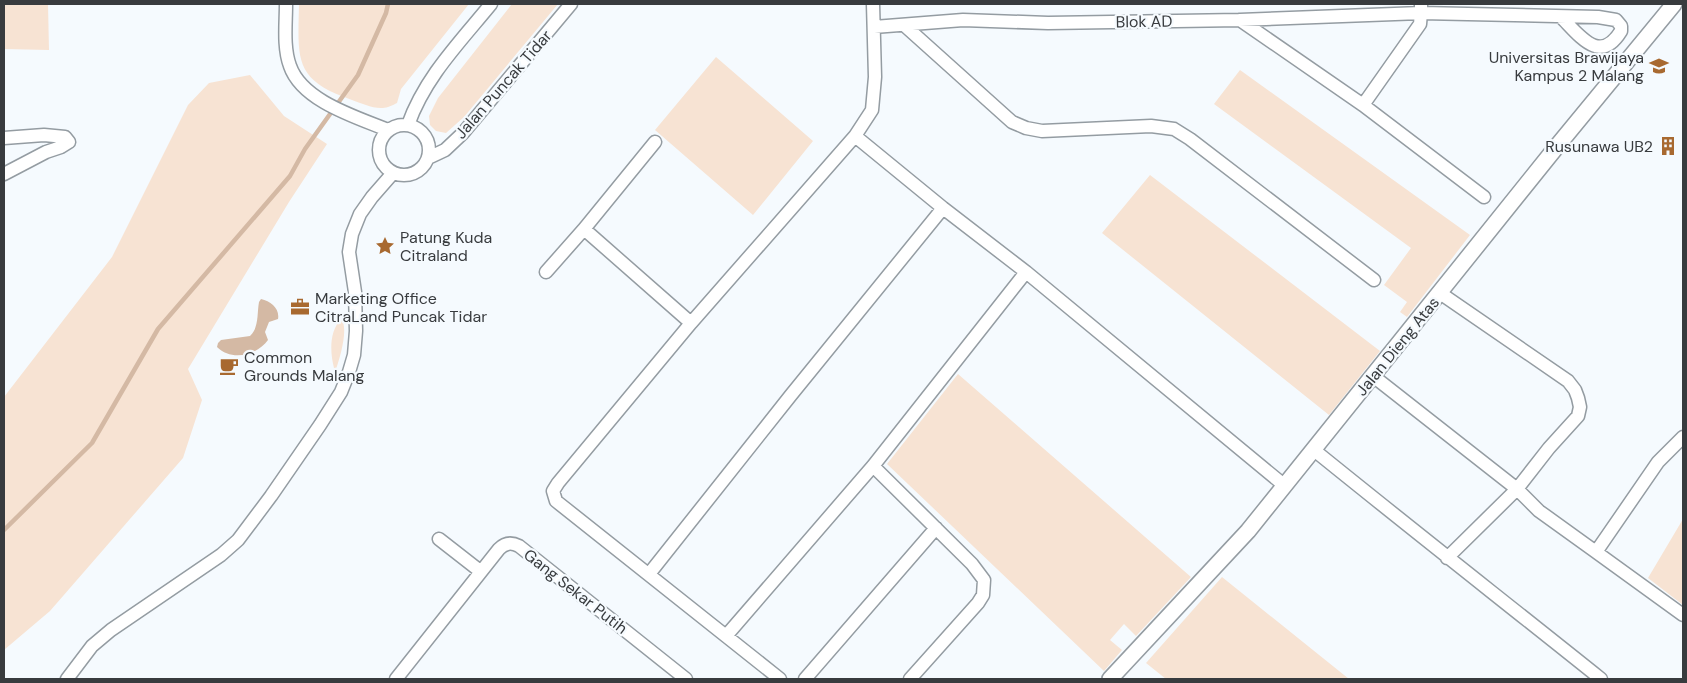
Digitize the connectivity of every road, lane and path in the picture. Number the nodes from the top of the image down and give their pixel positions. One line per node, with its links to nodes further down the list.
1 (286, 4): 13 (street)
2 (491, 4): 12 (street)
3 (571, 4): 17 (street, Jalan Puncak Tidar)
4 (873, 4): 10 (street)
5 (1674, 4): 26 (street, Jalan Dieng Atas)
6 (1421, 8): 7 (street, Blok AD); 8 (street, Blok AD); 11 (street)
7 (1561, 17)
8 (1240, 20): 9 (street, Blok AD); 11 (street)
9 (904, 25): 10 (street, Blok AD); 25 (street)
10 (874, 27): 14 (street)
11 (1364, 105): 20 (street)
12 (408, 125): 13 (street); 17 (street)
13 (388, 130): 18 (street)
14 (855, 136): 21 (street); 27 (street)
15 (4, 138): 19 (street)
16 (655, 142): 22 (street)
17 (428, 158): 18 (street)
18 (393, 173): 42 (street)
19 (4, 174)
20 (1484, 197)
21 (943, 208): 24 (street); 39 (street)
22 (584, 229): 23 (street); 27 (street)
23 (546, 272)
24 (1026, 272): 31 (street); 32 (street)
25 (1374, 280)
26 (1440, 294): 28 (street, Jalan Dieng Atas); 33 (street)
27 (691, 324): 39 (street)
28 (1373, 376): 30 (street, Jalan Dieng Atas); 33 (street)
29 (1683, 437): 36 (street)
30 (1314, 450): 32 (street, Jalan Dieng Atas); 37 (street)
31 (873, 466): 34 (street); 41 (street)
32 (1285, 486): 48 (street, Jalan Dieng Atas)
33 (1517, 489): 36 (street); 37 (street)
34 (936, 528): 46 (street); 47 (street)
35 (439, 539): 38 (street)
36 (1596, 552): 40 (street)
37 (1448, 558): 49 (street)
38 (480, 571): 43 (street, Gang Sekar Putih); 44 (street, Gang Sekar Putih)
39 (649, 574): 41 (street)
40 (1683, 615)
41 (726, 636): 45 (street)
42 (67, 679)
43 (396, 679)
44 (686, 679)
45 (780, 679)
46 (805, 679)
47 (910, 679)
48 (1110, 679)
49 (1601, 679)

